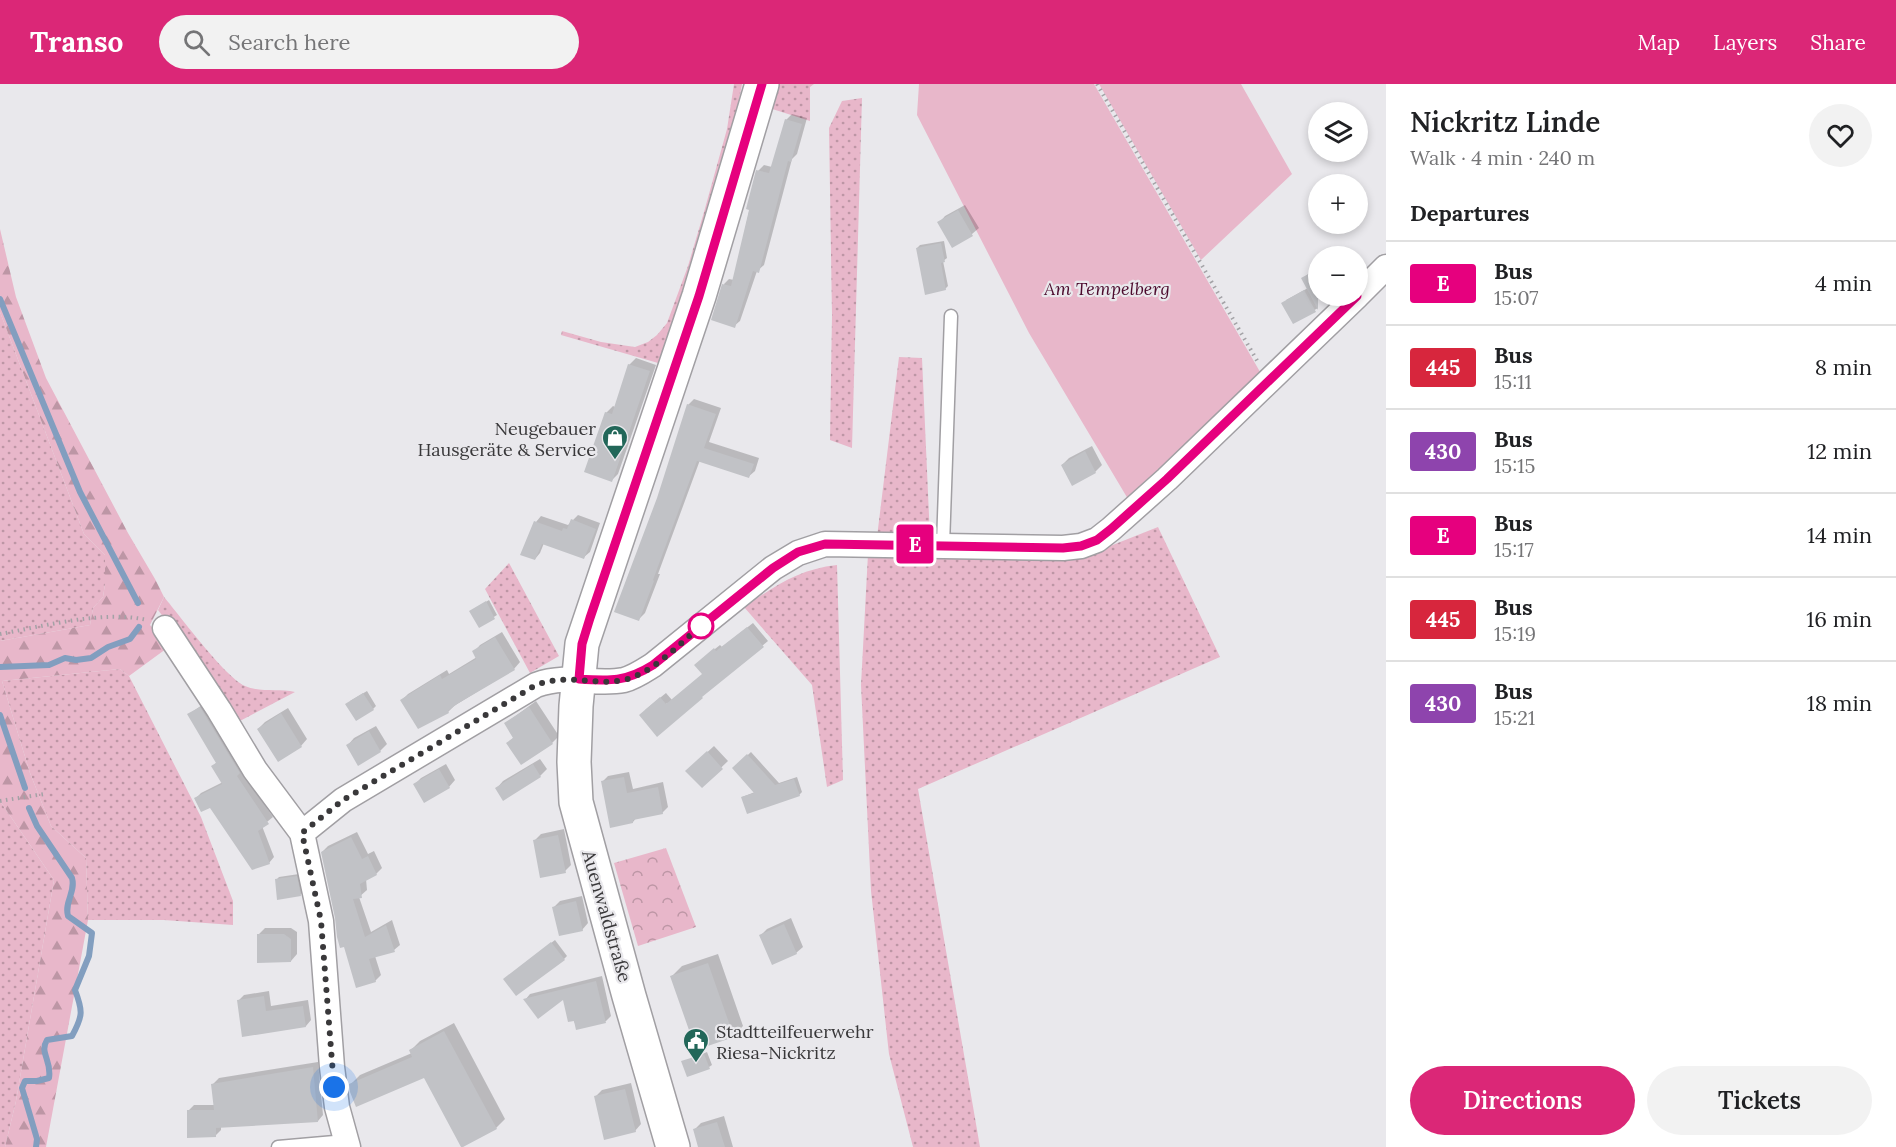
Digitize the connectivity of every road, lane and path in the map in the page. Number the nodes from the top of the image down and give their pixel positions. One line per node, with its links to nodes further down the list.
1 (762, 84): 11 (street, Auenwaldstraße)
2 (1097, 84): 7 (path)
3 (1386, 267): 4 (street)
4 (1368, 284)
5 (1346, 306): 7 (street)
6 (951, 316): 8 (lane)
7 (1270, 379): 8 (street)
8 (944, 545): 11 (street)
9 (165, 628): 10 (path); 14 (street)
10 (0, 634)
11 (579, 679): 14 (street); 17 (street, Auenwaldstraße)
12 (44, 794): 13 (path)
13 (0, 801)
14 (302, 833): 15 (street)
15 (347, 1144): 16 (lane)
16 (278, 1147)
17 (673, 1147)

